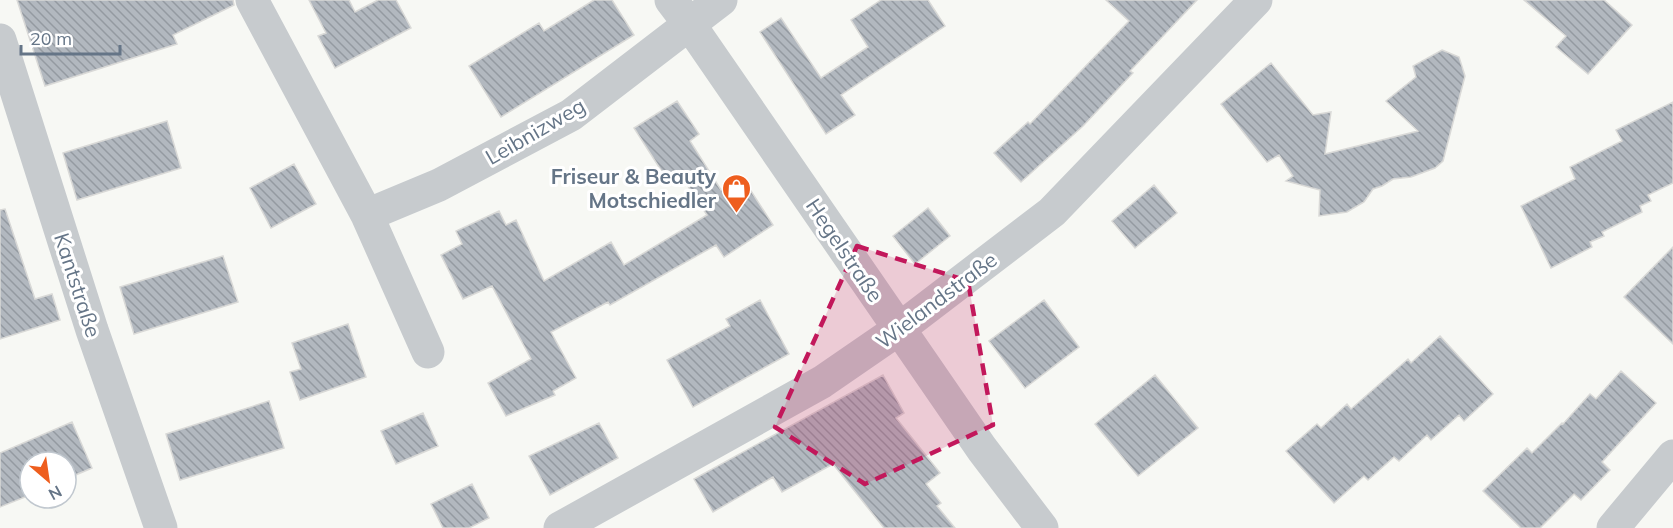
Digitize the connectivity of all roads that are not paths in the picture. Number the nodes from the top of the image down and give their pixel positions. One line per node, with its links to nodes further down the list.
1 (252, 0): 6 (street)
2 (721, 0): 4 (street, Leibnizweg)
3 (1256, 0): 7 (street, Wielandstraße)
4 (680, 12): 6 (street, Leibnizweg); 7 (street, Hegelstraße)
5 (0, 40): 10 (street, Kantstraße)
6 (367, 215): 8 (street)
7 (899, 329): 11 (street, Wielandstraße); 12 (street, Hegelstraße)
8 (428, 352)
9 (1673, 456): 13 (street)
10 (161, 528)
11 (560, 528)
12 (1042, 528)
13 (1613, 528)

